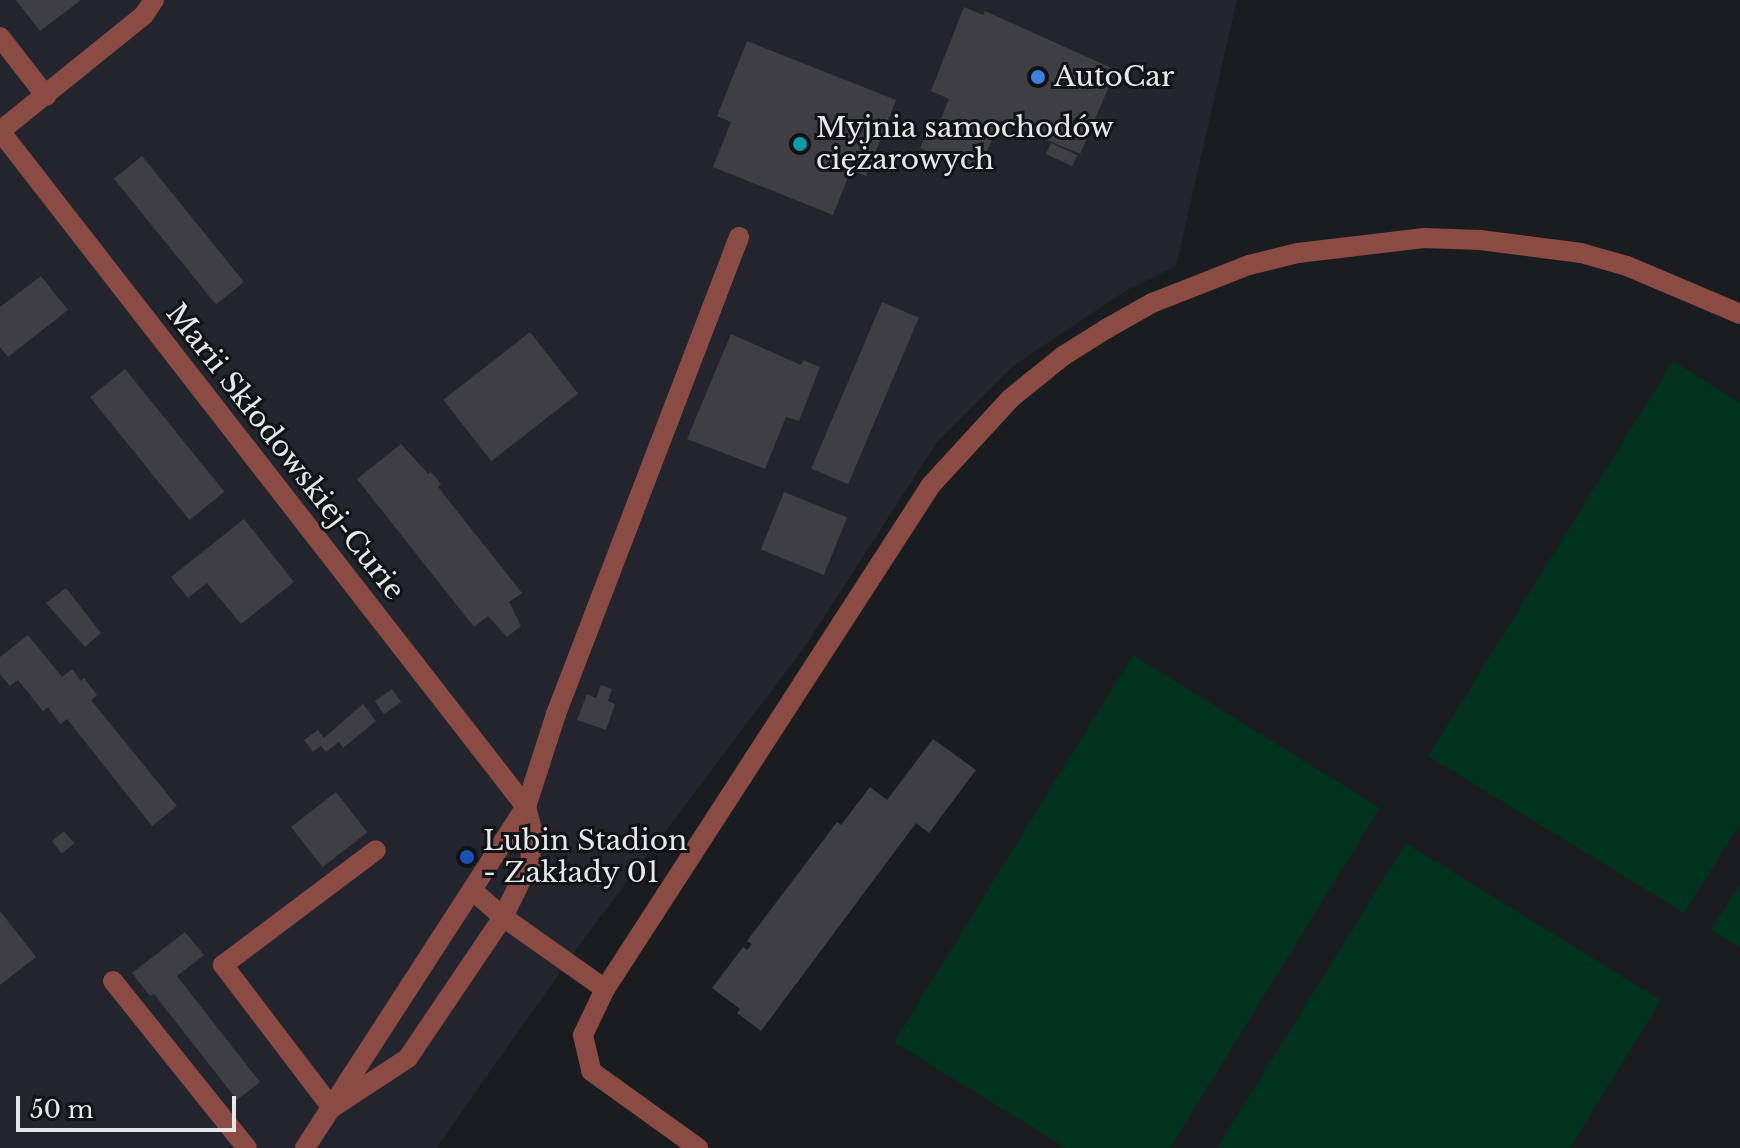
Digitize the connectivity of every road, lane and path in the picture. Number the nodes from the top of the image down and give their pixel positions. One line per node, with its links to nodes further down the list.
1 (154, 0): 3 (street)
2 (0, 37): 3 (street)
3 (46, 96): 4 (street)
4 (0, 131): 7 (street, Marii Skłodowskiej-Curie)
5 (739, 237): 7 (street)
6 (1740, 314): 12 (street)
7 (526, 807): 9 (street); 10 (street)
8 (376, 850): 13 (street)
9 (472, 890): 10 (street); 13 (street)
10 (503, 917): 12 (street); 13 (street)
11 (113, 981): 14 (street)
12 (605, 989): 16 (street)
13 (332, 1108): 15 (street)
14 (247, 1148)
15 (305, 1148)
16 (698, 1148)

